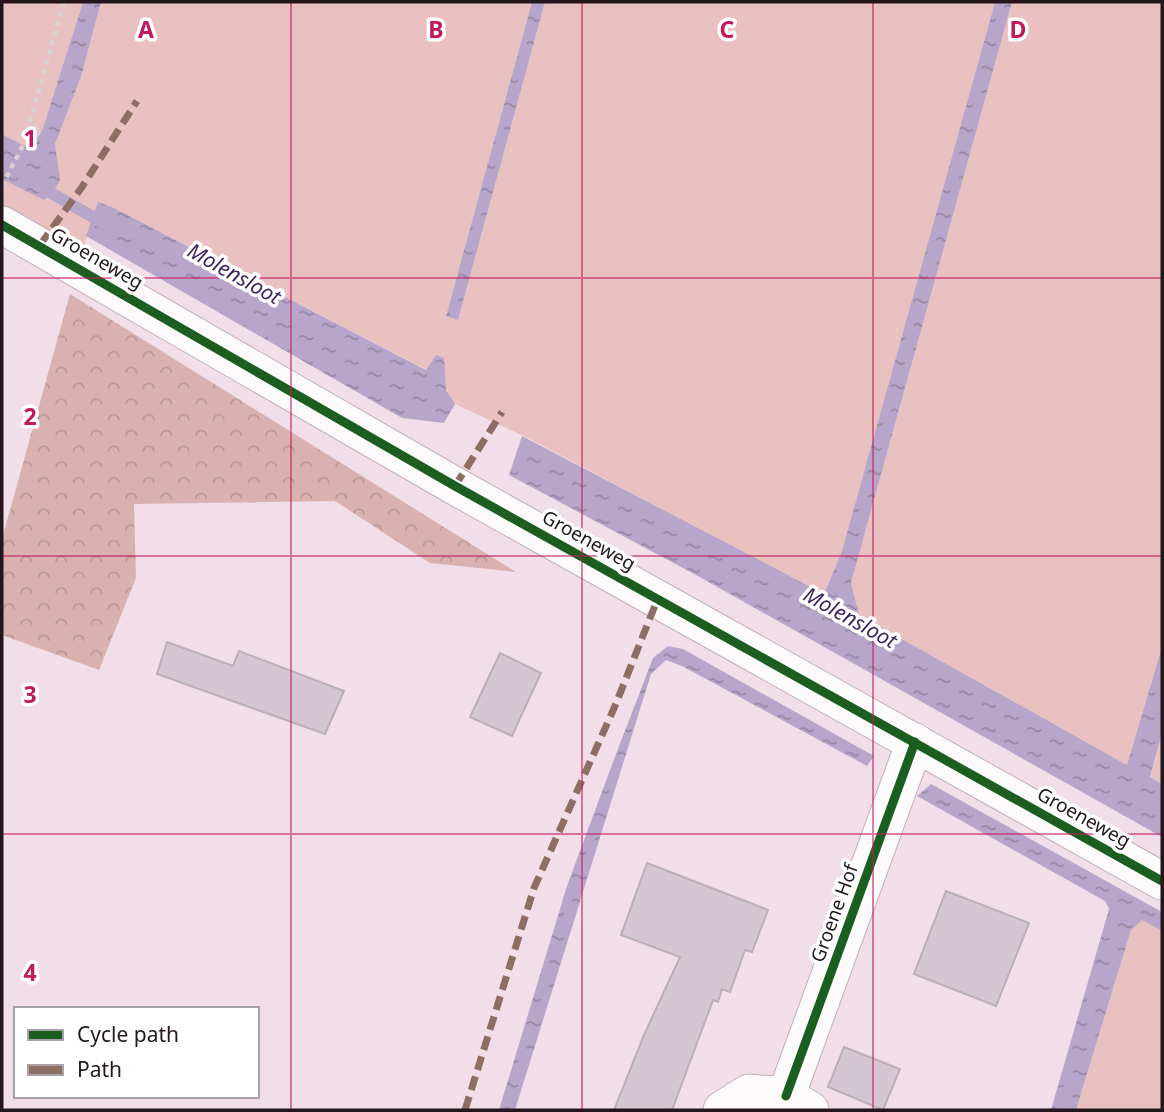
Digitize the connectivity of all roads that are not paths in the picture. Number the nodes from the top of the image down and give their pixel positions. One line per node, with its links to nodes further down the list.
1 (2, 225): 2 (street, Groeneweg)
2 (915, 742): 3 (street, Groeneweg); 4 (street, Groene Hof)
3 (1162, 881)
4 (798, 1103): 5 (street, Groene Hof)
5 (722, 1110)

